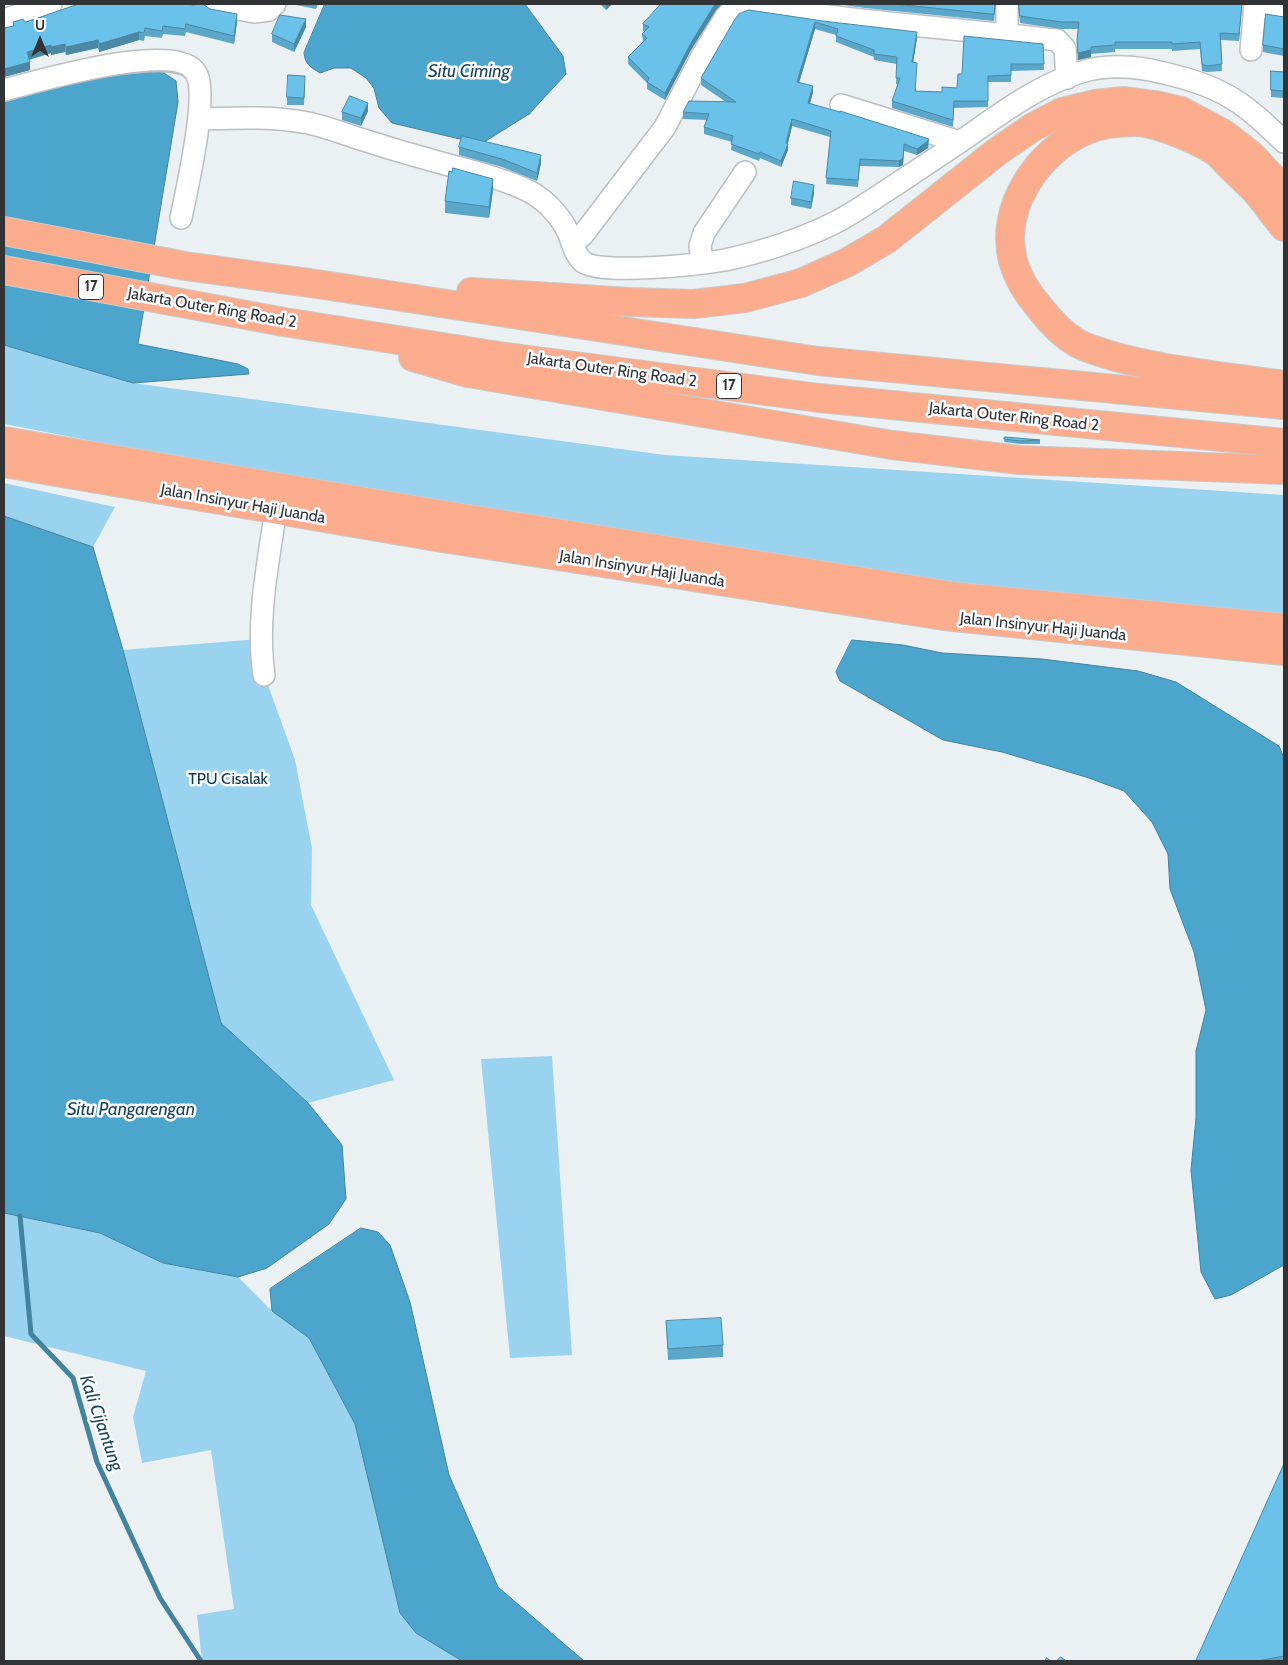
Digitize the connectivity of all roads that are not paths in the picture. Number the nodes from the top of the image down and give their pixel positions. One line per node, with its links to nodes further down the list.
1 (50, 4): 7 (street)
2 (212, 4): 5 (street)
3 (1008, 4): 8 (street)
4 (1255, 4): 6 (street); 9 (street)
5 (272, 7)
6 (1284, 12)
7 (4, 20)
8 (1008, 34): 10 (street); 21 (street)
9 (1251, 50)
10 (1067, 78): 14 (street); 15 (street)
11 (4, 90): 13 (street)
12 (841, 105): 14 (street)
13 (199, 119): 18 (street); 21 (street)
14 (960, 142): 22 (street)
15 (1284, 142)
16 (745, 172): 22 (street)
17 (1284, 190): 24 (highway)
18 (181, 218)
19 (1284, 227): 26 (highway)
20 (4, 231): 24 (highway, 17)
21 (572, 243): 22 (street)
22 (702, 263)
23 (4, 270): 25 (highway, Jakarta Outer Ring Road 2 / 17)
24 (317, 284): 27 (highway, 17)
25 (284, 322): 28 (highway, Jakarta Outer Ring Road 2 / 17); 30 (highway)
26 (1284, 385)
27 (1284, 405)
28 (1284, 443)
29 (11, 454): 31 (highway, Jalan Insinyur Haji Juanda); 32 (highway, Jalan Insinyur Haji Juanda)
30 (1284, 470)
31 (276, 509): 32 (highway, Jalan Insinyur Haji Juanda); 35 (street)
32 (436, 525): 33 (highway, Jalan Insinyur Haji Juanda); 34 (highway, Jalan Insinyur Haji Juanda)
33 (1284, 628)
34 (1284, 651)
35 (264, 675)

